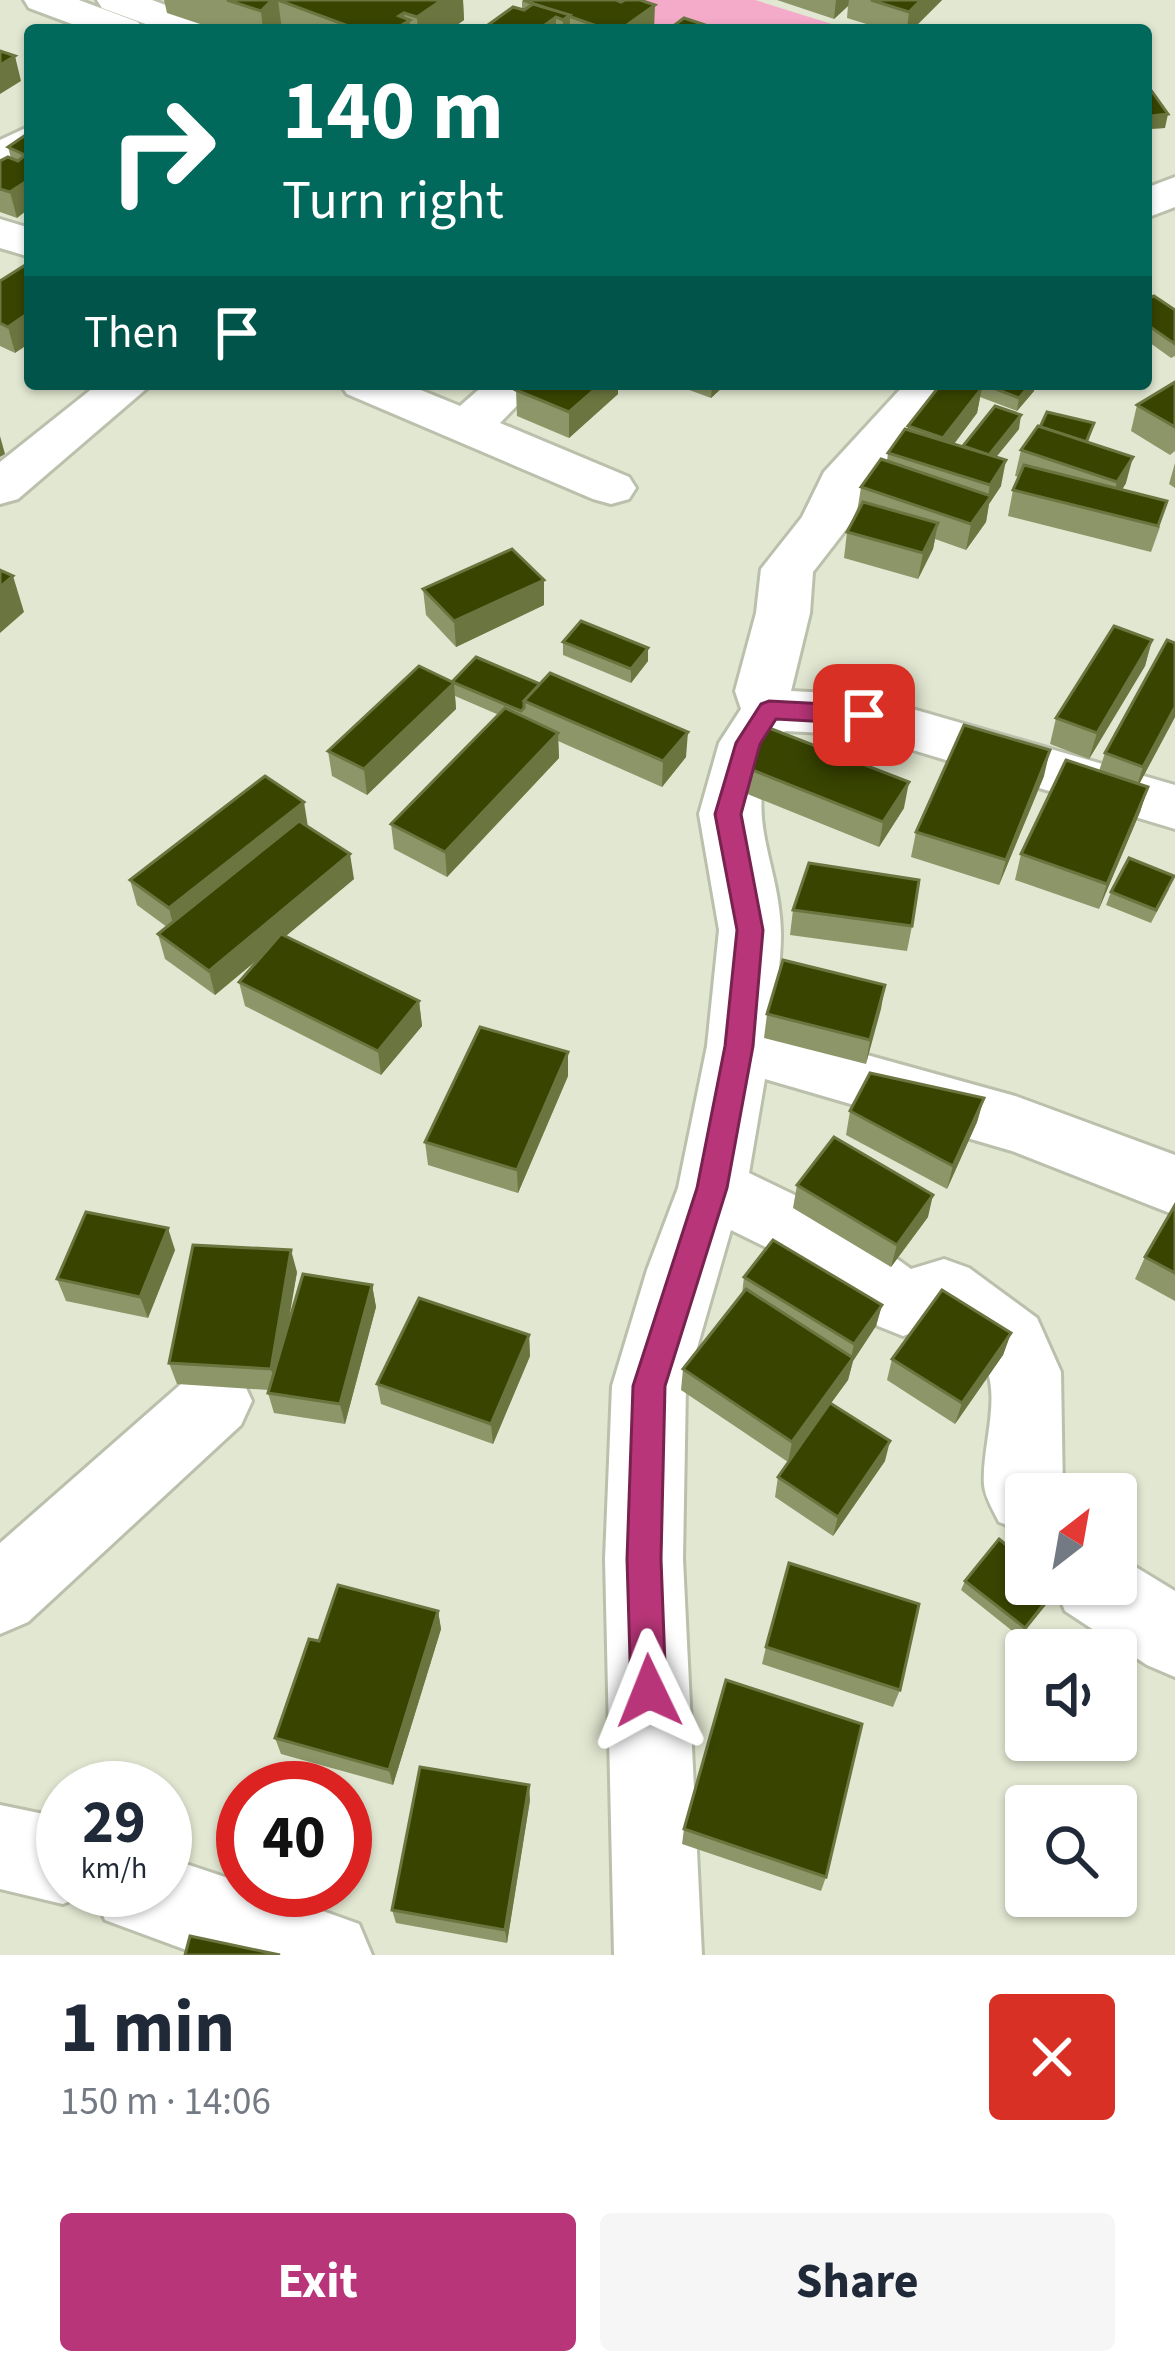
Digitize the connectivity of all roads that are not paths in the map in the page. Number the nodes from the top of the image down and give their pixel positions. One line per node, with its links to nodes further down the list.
1 (43, 0): 3 (street)
2 (116, 0): 4 (street)
3 (108, 24)
4 (182, 24)
5 (121, 390): 10 (street)
6 (378, 390): 9 (street)
7 (507, 390): 9 (street)
8 (927, 390): 12 (street)
9 (466, 427): 11 (street)
10 (0, 488)
11 (611, 488)
12 (769, 710): 13 (street); 14 (street)
13 (1175, 807)
14 (739, 1046): 15 (street); 16 (street)
15 (1175, 1186)
16 (712, 1188): 18 (street); 26 (street)
17 (214, 1401): 19 (street)
18 (1022, 1473)
19 (0, 1595)
20 (1126, 1605): 21 (street)
21 (1175, 1636)
22 (0, 1847): 23 (street)
23 (36, 1855)
24 (192, 1909): 25 (street)
25 (328, 1955)
26 (658, 1955)

